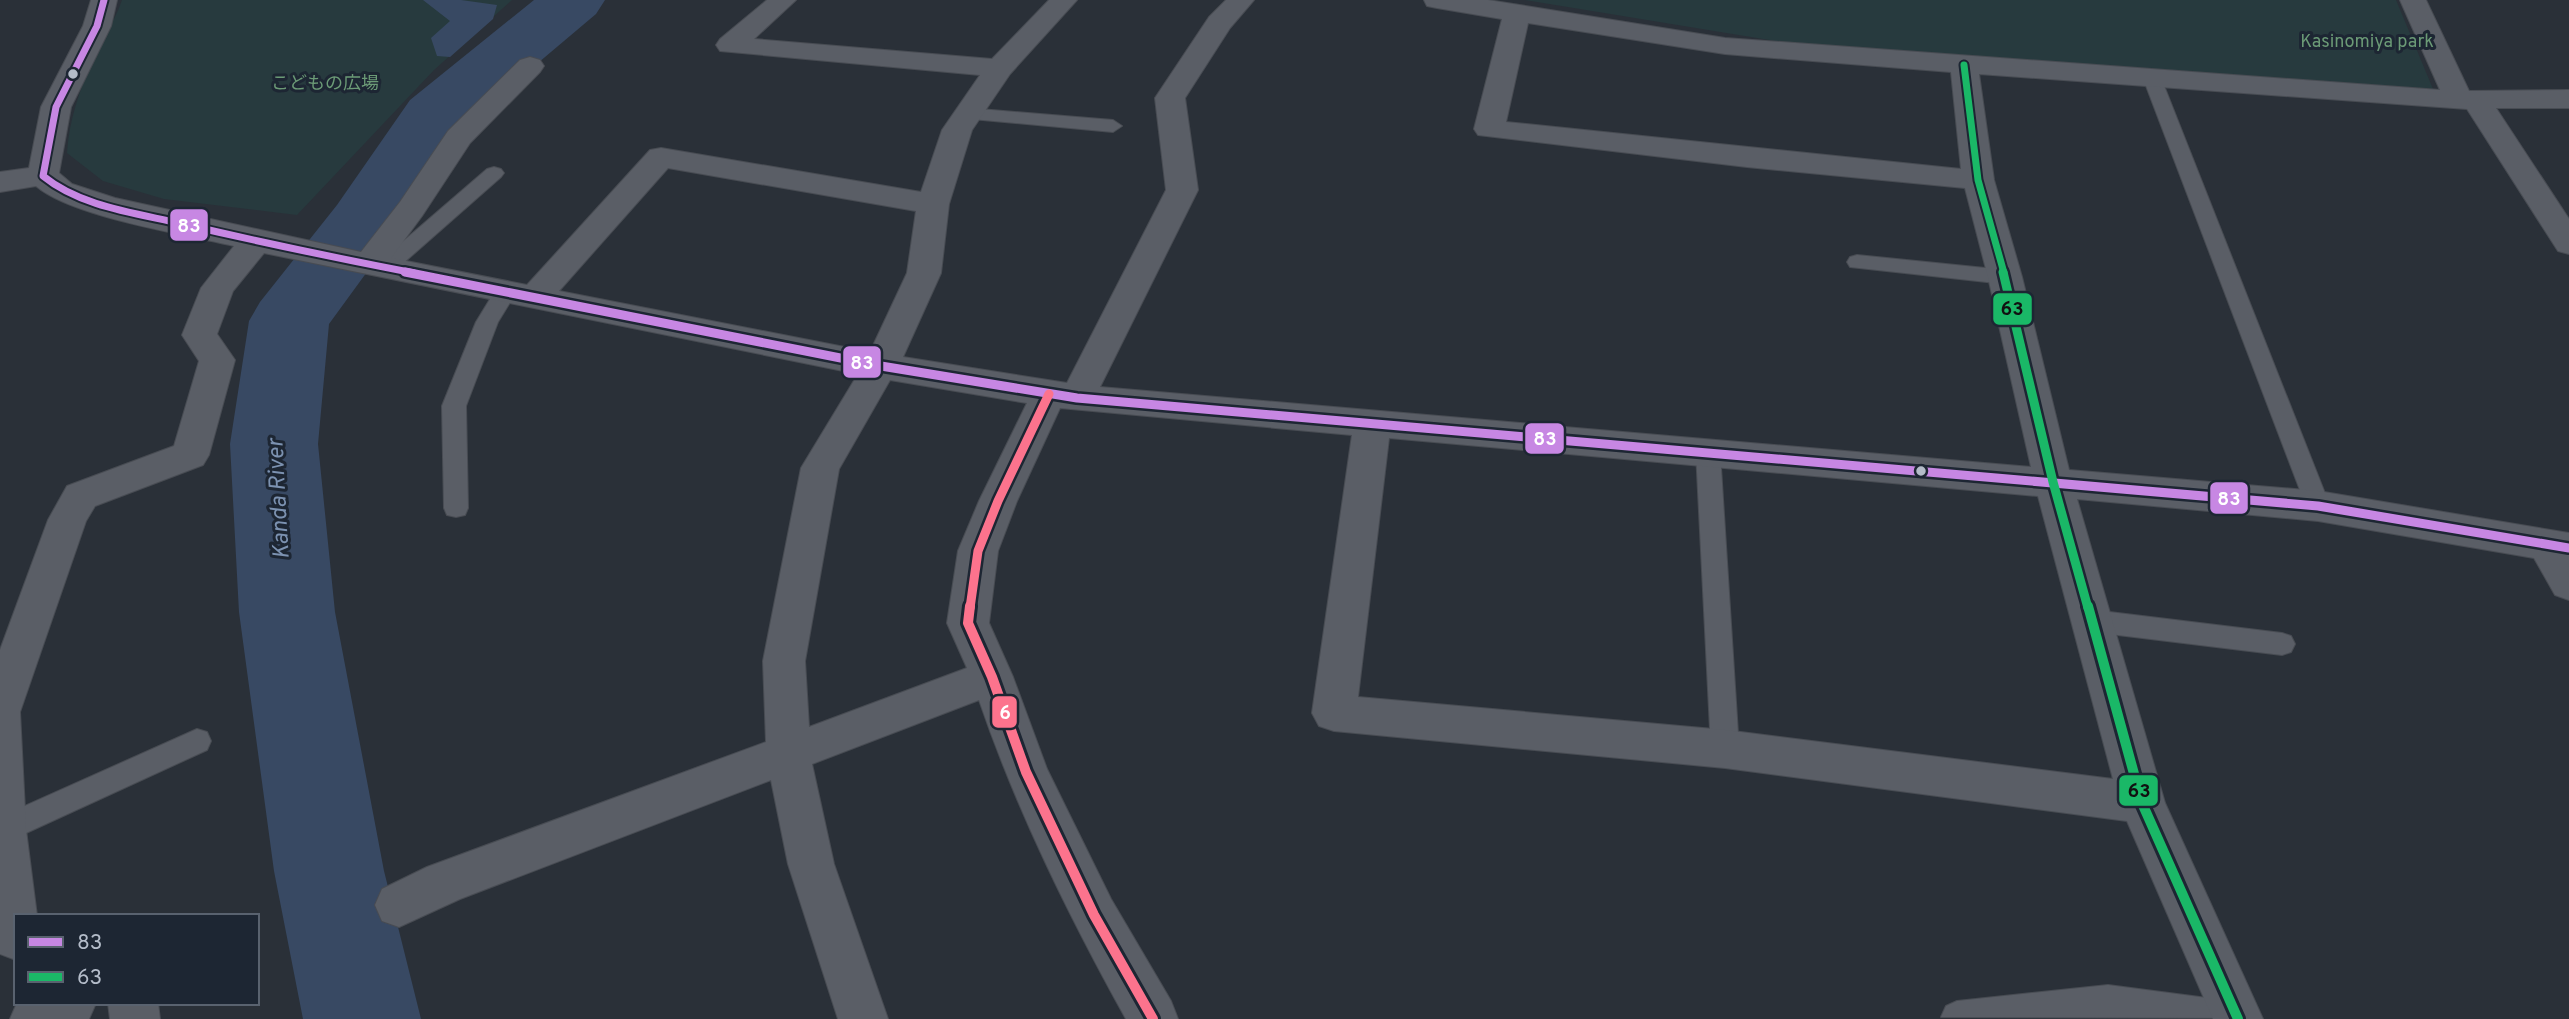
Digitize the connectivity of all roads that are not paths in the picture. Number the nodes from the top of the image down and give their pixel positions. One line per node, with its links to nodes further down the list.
1 (104, 0): 17 (street)
2 (783, 0): 10 (street)
3 (1064, 0): 10 (street)
4 (1241, 0): 28 (street)
5 (1437, 0): 7 (street)
6 (2413, 0): 13 (street)
7 (1517, 13): 8 (street); 18 (street)
8 (1964, 65): 11 (street); 18 (street)
9 (530, 66): 24 (street)
10 (999, 68): 14 (street)
11 (2152, 78): 13 (street); 32 (lane)
12 (2569, 99): 13 (street)
13 (2468, 100): 22 (street)
14 (968, 114): 15 (lane); 20 (street)
15 (1113, 126)
16 (494, 173): 24 (lane)
17 (43, 176): 19 (street); 21 (street)
18 (1978, 180): 25 (street)
19 (0, 182)
20 (933, 204): 26 (street); 27 (street)
21 (256, 241): 24 (street); 39 (street)
22 (2569, 244)
23 (1857, 262): 25 (lane)
24 (371, 265): 26 (street)
25 (2005, 277): 31 (street)
26 (520, 294): 27 (street); 33 (lane)
27 (881, 366): 28 (street); 43 (street)
28 (1063, 396): 29 (street); 38 (street)
29 (1372, 424): 30 (street); 42 (street)
30 (1709, 452): 31 (street); 42 (lane)
31 (2053, 482): 32 (street); 36 (street)
32 (2318, 506): 34 (street)
33 (456, 508)
34 (2558, 547): 35 (street)
35 (2569, 584)
36 (2093, 621): 37 (lane); 44 (street)
37 (2282, 644)
38 (992, 677): 43 (street); 50 (street)
39 (0, 709)
40 (0, 715): 45 (street)
41 (197, 741): 45 (lane)
42 (1725, 748): 44 (street)
43 (788, 754): 46 (street); 49 (street)
44 (2143, 803): 51 (street)
45 (3, 830): 47 (street)
46 (399, 905)
47 (14, 921)
48 (1957, 1017): 51 (lane)
49 (863, 1019)
50 (1153, 1019)
51 (2238, 1019)

